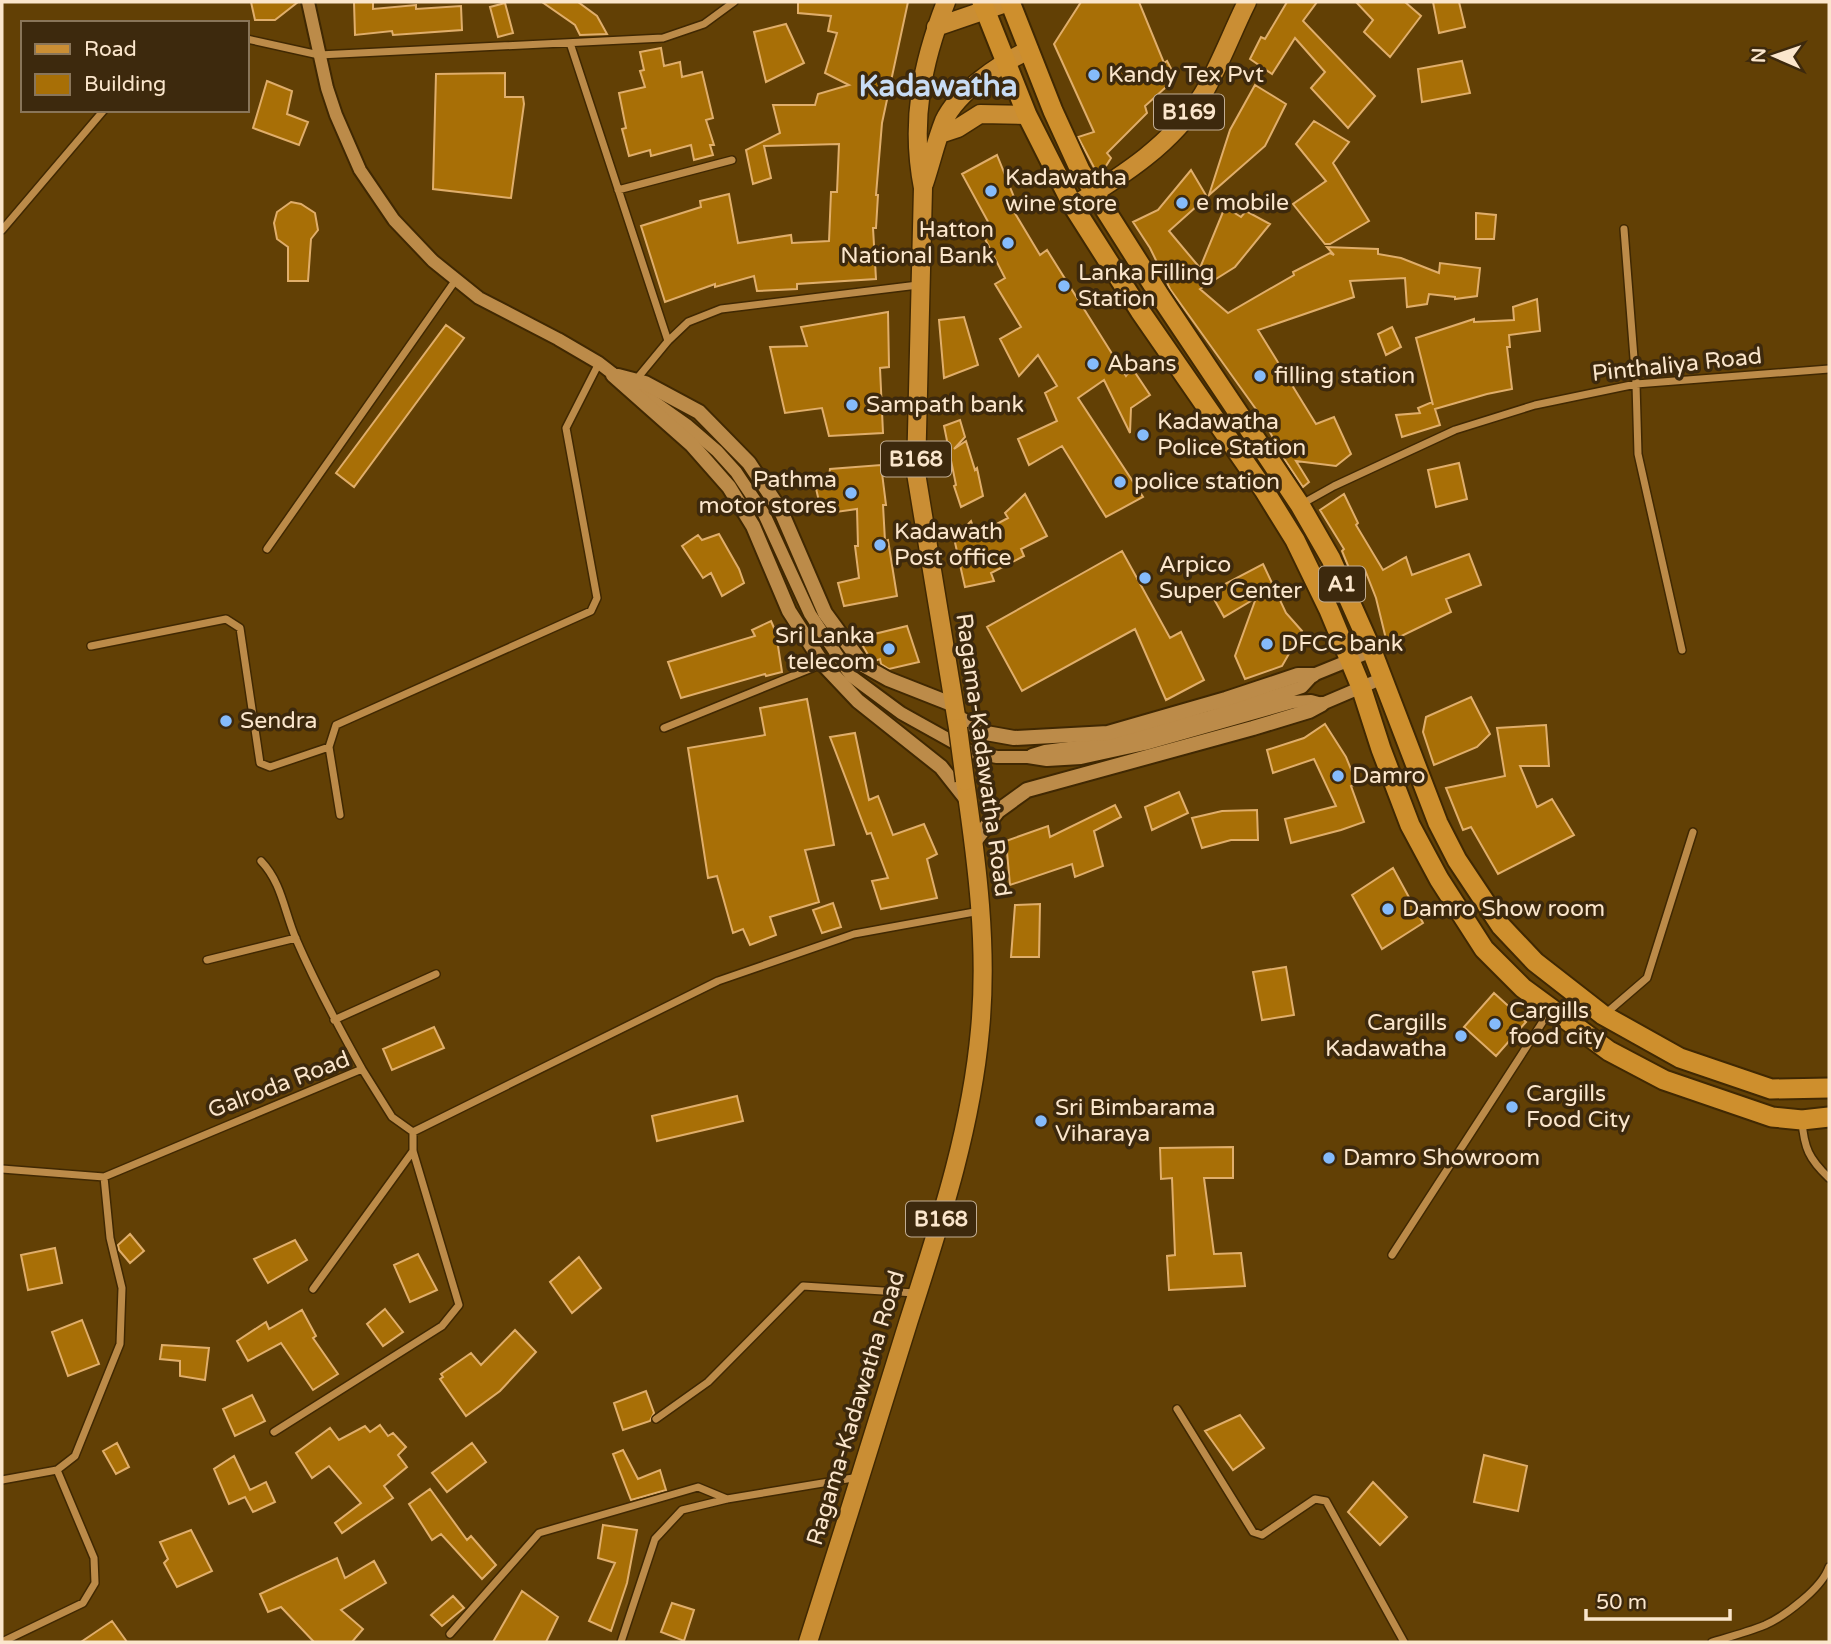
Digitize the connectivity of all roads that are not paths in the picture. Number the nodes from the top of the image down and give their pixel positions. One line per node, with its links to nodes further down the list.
1 (308, 2): 11 (street)
2 (734, 2): 9 (street)
3 (946, 2): 7 (main road, B168)
4 (1009, 2): 6 (main road); 10 (highway, A1)
5 (1247, 2): 19 (main road, B169)
6 (984, 7): 7 (main road); 12 (highway, A1)
7 (936, 27): 17 (main road, B168)
8 (248, 39): 11 (street)
9 (570, 43): 11 (street); 18 (street)
10 (1029, 50): 12 (main road); 19 (highway, A1)
11 (319, 54): 23 (street)
12 (1005, 62): 14 (highway, A1); 15 (main road, B168)
13 (102, 112): 22 (street)
14 (1027, 115): 15 (main road); 20 (highway, A1)
15 (940, 134): 17 (main road, B168)
16 (732, 160): 18 (street)
17 (923, 188): 24 (main road, Ragama-Kadawatha Road / B168)
18 (618, 190): 25 (street)
19 (1094, 193): 20 (main road); 31 (highway, A1)
20 (1073, 206): 36 (highway, A1)
21 (1624, 229): 30 (street)
22 (2, 230)
23 (455, 281): 26 (street); 32 (street)
24 (919, 284): 25 (street); 42 (main road, Ragama-Kadawatha Road / B168)
25 (668, 341): 29 (street)
26 (599, 363): 28 (street); 44 (street)
27 (1829, 369): 30 (street, Pinthaliya Road)
28 (613, 375): 29 (main road); 37 (main road); 45 (street)
29 (635, 381): 42 (main road)
30 (1636, 384): 31 (street, Pinthaliya Road); 34 (street)
31 (1300, 505): 35 (highway, A1)
32 (267, 549)
33 (92, 646): 44 (street)
34 (1682, 650)
35 (1372, 651): 36 (street); 39 (highway, A1)
36 (1350, 660): 38 (street); 40 (highway, A1)
37 (823, 664): 43 (street); 46 (main road)
38 (1313, 675): 42 (main road); 45 (street)
39 (1383, 678): 40 (street); 56 (highway, A1)
40 (1361, 687): 41 (street); 55 (highway, A1)
41 (1322, 704): 45 (street); 49 (main road)
42 (956, 716): 46 (main road, Ragama-Kadawatha Road / B168, bridge)
43 (664, 728)
44 (329, 747): 47 (street)
45 (1028, 757)
46 (968, 802): 49 (main road, Ragama-Kadawatha Road / B168)
47 (340, 815)
48 (1693, 832): 56 (street)
49 (975, 842): 51 (main road, Ragama-Kadawatha Road / B168)
50 (261, 861): 52 (street)
51 (981, 910): 62 (street); 69 (main road, Ragama-Kadawatha Road / B168)
52 (296, 938): 53 (street); 57 (street)
53 (207, 960)
54 (436, 974): 57 (street)
55 (1551, 1008): 61 (highway, A1); 67 (street)
56 (1603, 1016): 59 (highway, A1)
57 (334, 1020): 58 (street)
58 (362, 1069): 62 (street, Galroda Road); 65 (street, Galroda Road)
59 (1829, 1088)
60 (1829, 1117): 61 (highway, A1)
61 (1801, 1120): 66 (street)
62 (413, 1132): 63 (street)
63 (413, 1151): 68 (street); 72 (street)
64 (2, 1169): 65 (street)
65 (104, 1177): 73 (street)
66 (1829, 1178)
67 (1392, 1255)
68 (313, 1289)
69 (918, 1293): 71 (street); 74 (main road, Ragama-Kadawatha Road / B168)
70 (1177, 1409): 82 (street)
71 (656, 1419)
72 (275, 1432)
73 (57, 1470): 75 (street); 79 (street)
74 (860, 1477): 76 (street); 81 (main road, Ragama-Kadawatha Road / B168)
75 (2, 1480)
76 (727, 1499): 78 (street); 80 (street)
77 (1829, 1567): 83 (street)
78 (450, 1634)
79 (2, 1642)
80 (621, 1642)
81 (808, 1642)
82 (1404, 1642)
83 (1712, 1642)

